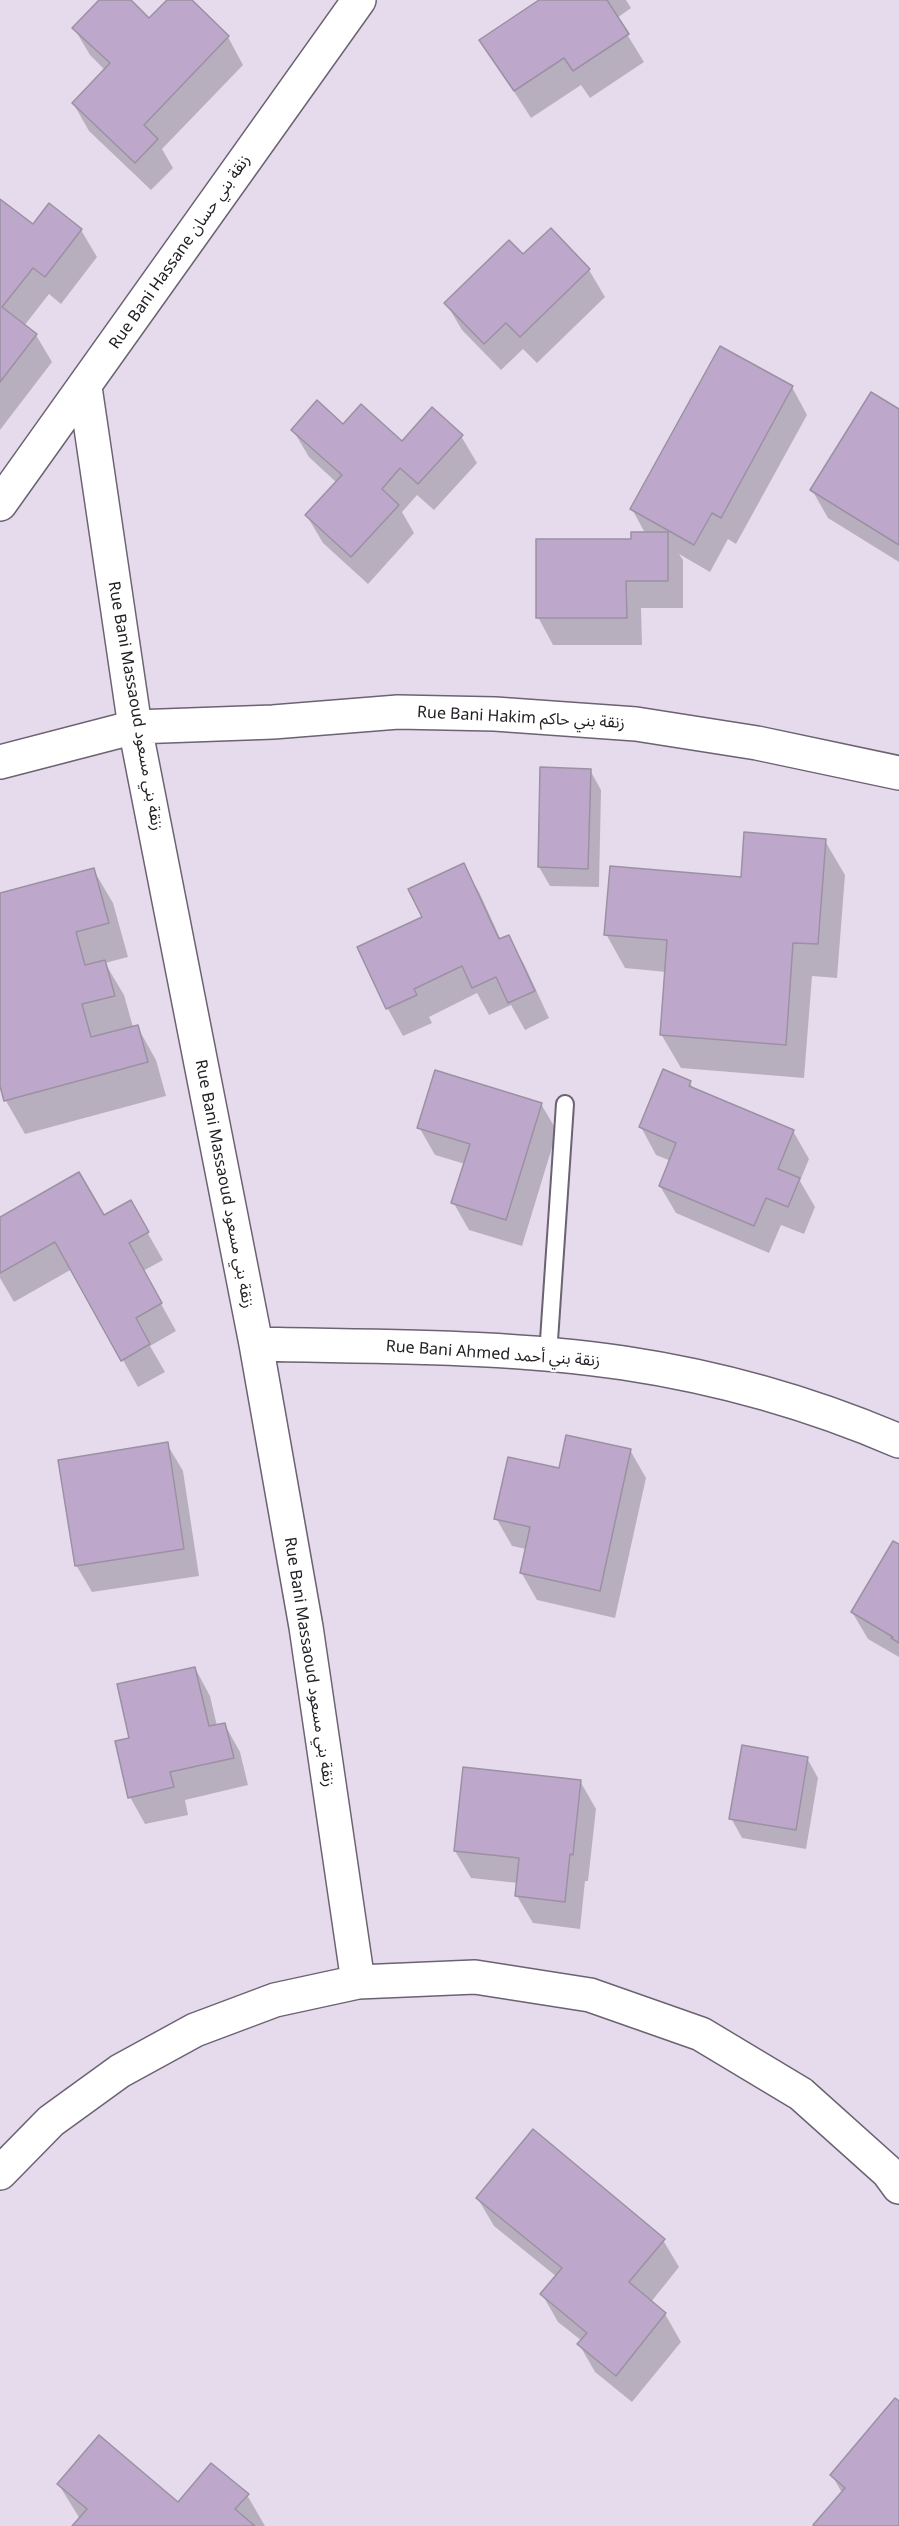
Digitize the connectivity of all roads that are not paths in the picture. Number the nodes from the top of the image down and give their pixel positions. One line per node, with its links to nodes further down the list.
1 (359, 0): 2 (street, Rue Bani Hassane زنقة بني حسان)
2 (85, 387): 3 (street, Rue Bani Hassane زنقة بني حسان); 4 (street, Rue Bani Massaoud زنقة بني مسعود)
3 (0, 504)
4 (135, 727): 5 (street, Rue Bani Hakim زنقة بني حاكم); 6 (street, Rue Bani Hakim زنقة بني حاكم); 8 (street, Rue Bani Massaoud زنقة بني مسعود)
5 (0, 762)
6 (899, 773)
7 (565, 1104): 9 (lane)
8 (256, 1344): 9 (street, Rue Bani Ahmed زنقة بني أحمد); 11 (street, Rue Bani Massaoud زنقة بني مسعود)
9 (548, 1354): 10 (street, Rue Bani Ahmed زنقة بني أحمد)
10 (899, 1441)
11 (358, 1982): 12 (street); 13 (street)
12 (0, 2173)
13 (899, 2187)

